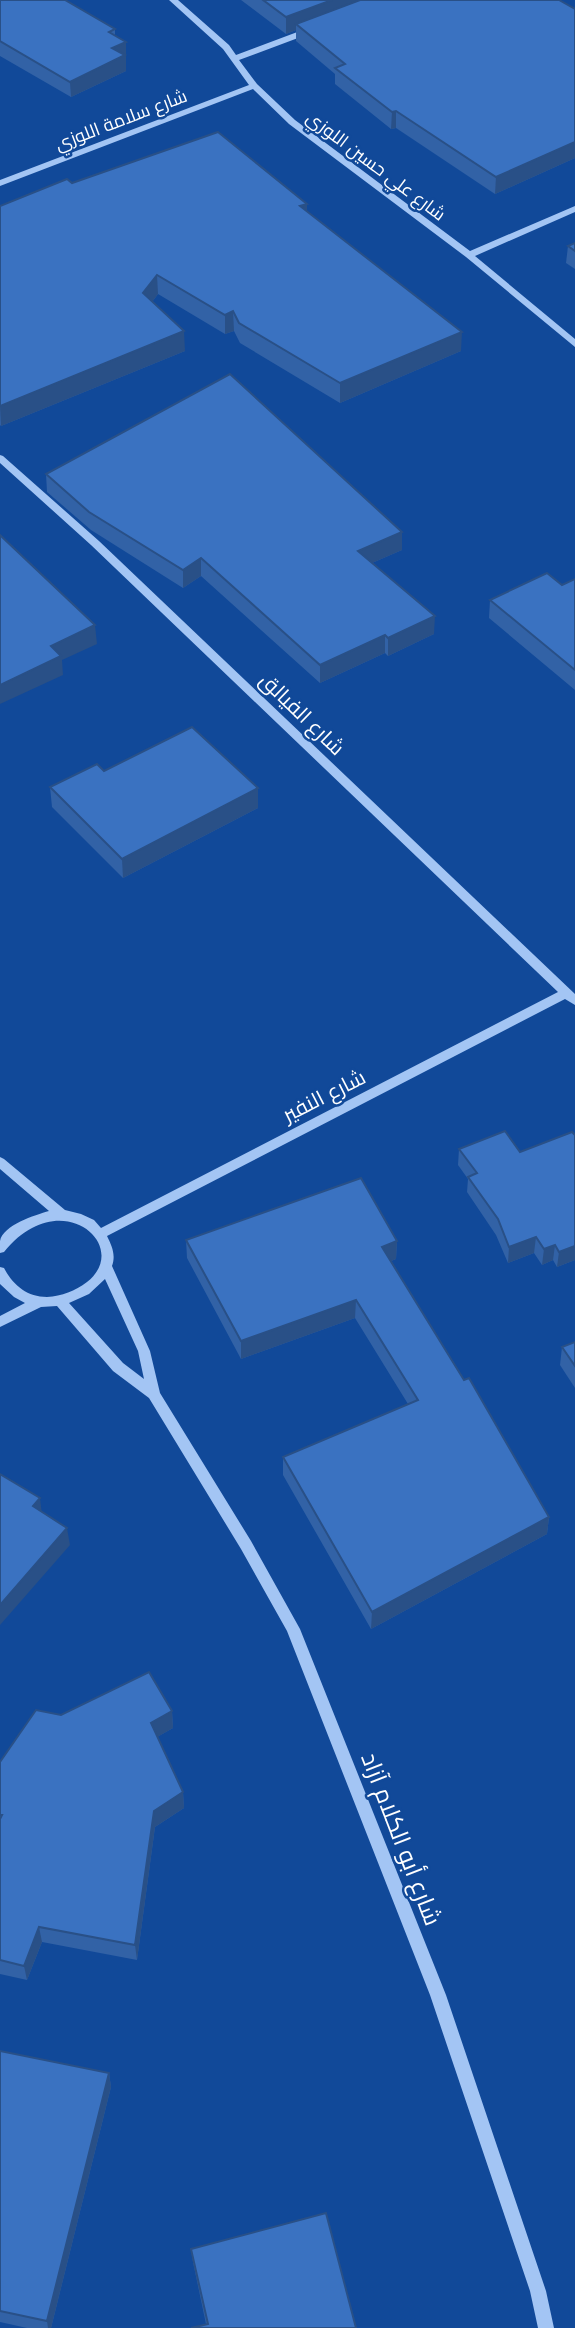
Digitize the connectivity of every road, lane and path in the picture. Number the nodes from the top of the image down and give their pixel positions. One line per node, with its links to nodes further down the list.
1 (173, 0): 3 (street, شارع علي حسين اللوزي)
2 (327, 24): 3 (street)
3 (236, 58): 4 (street, شارع علي حسين اللوزي)
4 (254, 86): 5 (street, شارع سلامة اللوزي); 7 (street, شارع علي حسين اللوزي)
5 (0, 183)
6 (575, 209): 7 (street)
7 (469, 255): 8 (street, شارع علي حسين اللوزي)
8 (575, 344)
9 (0, 458): 10 (street, شارع الفيالق)
10 (571, 997): 13 (street, شارع النفير)
11 (0, 1163): 12 (street)
12 (62, 1215): 13 (street); 14 (street)
13 (100, 1234): 15 (street, شارع أبو الكلام آزاد)
14 (0, 1248)
15 (106, 1267): 18 (street); 20 (street, شارع أبو الكلام آزاد)
16 (0, 1272): 17 (street)
17 (39, 1302): 18 (street); 19 (street)
18 (61, 1302): 20 (street, شارع أبو الكلام آزاد)
19 (0, 1322)
20 (154, 1394): 21 (street, شارع أبو الكلام آزاد)
21 (546, 2328)

